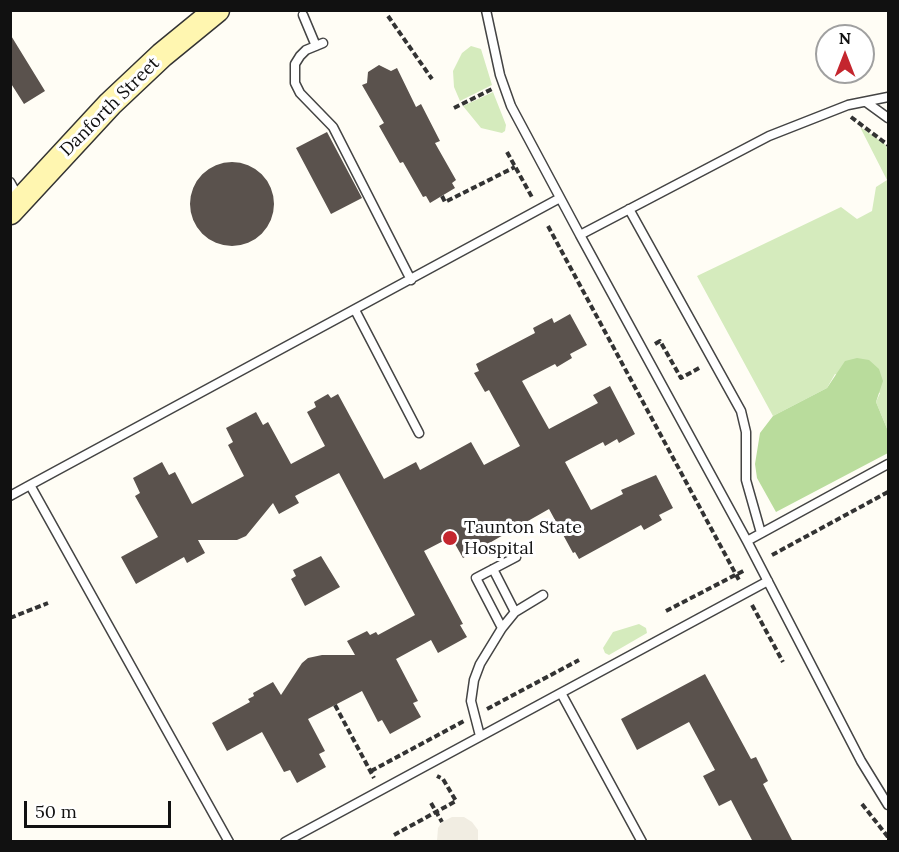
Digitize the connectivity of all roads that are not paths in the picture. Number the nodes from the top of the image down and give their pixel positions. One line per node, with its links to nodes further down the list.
1 (217, 10): 7 (street, Danforth Street)
2 (486, 10): 8 (lane)
3 (303, 15): 11 (lane)
4 (888, 97): 5 (lane)
5 (866, 102): 6 (lane); 9 (lane)
6 (888, 118)
7 (14, 198)
8 (560, 198): 10 (lane); 11 (lane)
9 (629, 209): 10 (lane); 17 (lane)
10 (580, 235): 18 (lane)
11 (411, 280): 12 (lane)
12 (355, 310): 13 (lane); 15 (lane)
13 (419, 433)
14 (888, 464): 17 (lane)
15 (30, 485): 16 (lane); 29 (lane)
16 (10, 496)
17 (761, 533): 18 (lane)
18 (747, 541): 21 (lane)
19 (516, 557): 20 (lane)
20 (493, 569): 23 (lane); 24 (lane)
21 (768, 580): 25 (lane); 27 (lane)
22 (543, 595): 23 (lane)
23 (515, 612): 24 (lane)
24 (502, 628): 26 (lane)
25 (561, 693): 26 (lane); 30 (lane)
26 (480, 736): 28 (lane)
27 (888, 805)
28 (288, 841)
29 (229, 842)
30 (642, 842)

